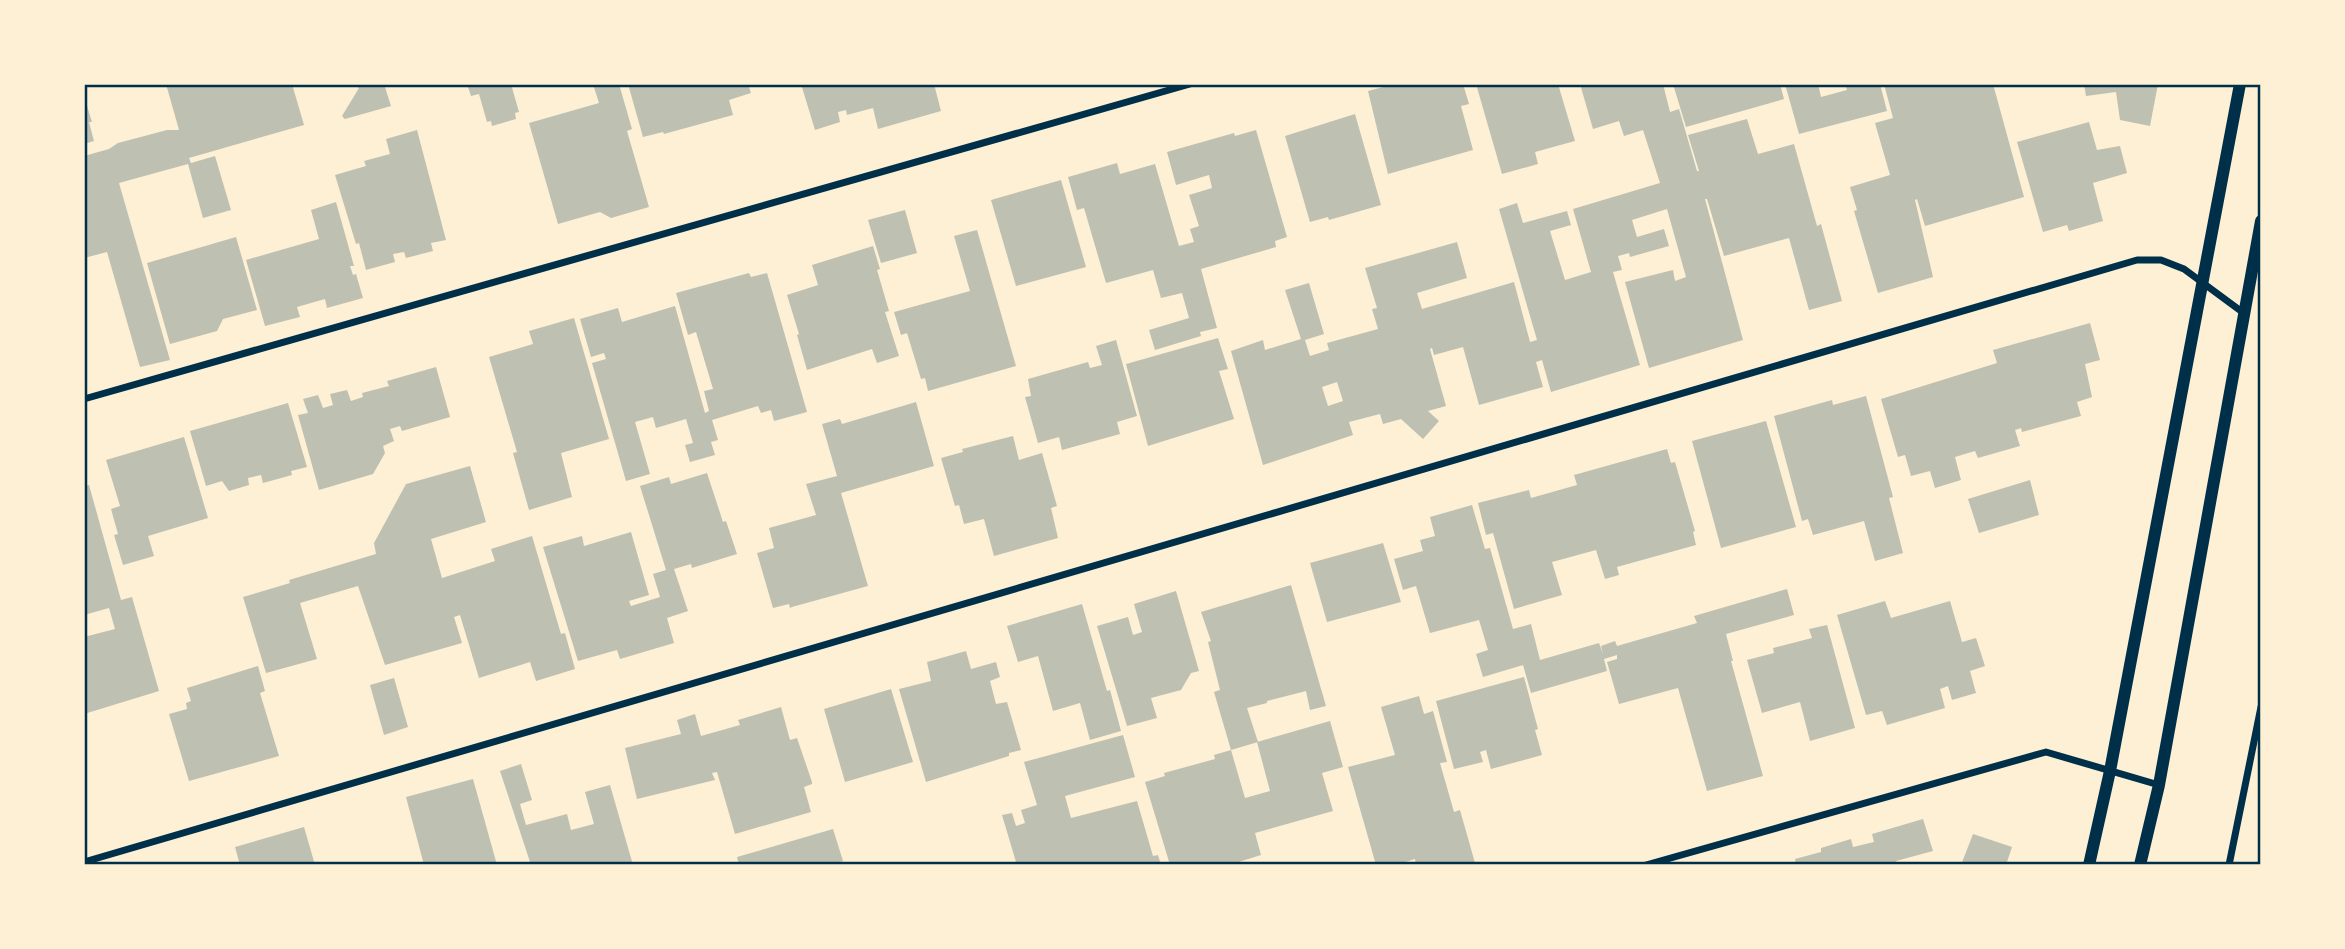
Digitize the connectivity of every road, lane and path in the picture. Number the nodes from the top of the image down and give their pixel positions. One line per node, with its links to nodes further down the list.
1 (1190, 84): 6 (street)
2 (2240, 84): 4 (street)
3 (2261, 222): 5 (street)
4 (2203, 284): 5 (street); 8 (street); 10 (street)
5 (2245, 314): 9 (street)
6 (84, 399)
7 (2261, 708): 14 (street)
8 (2110, 771): 9 (street); 11 (street); 12 (street)
9 (2159, 785): 13 (street)
10 (84, 862)
11 (1646, 865)
12 (2089, 865)
13 (2140, 865)
14 (2229, 865)

